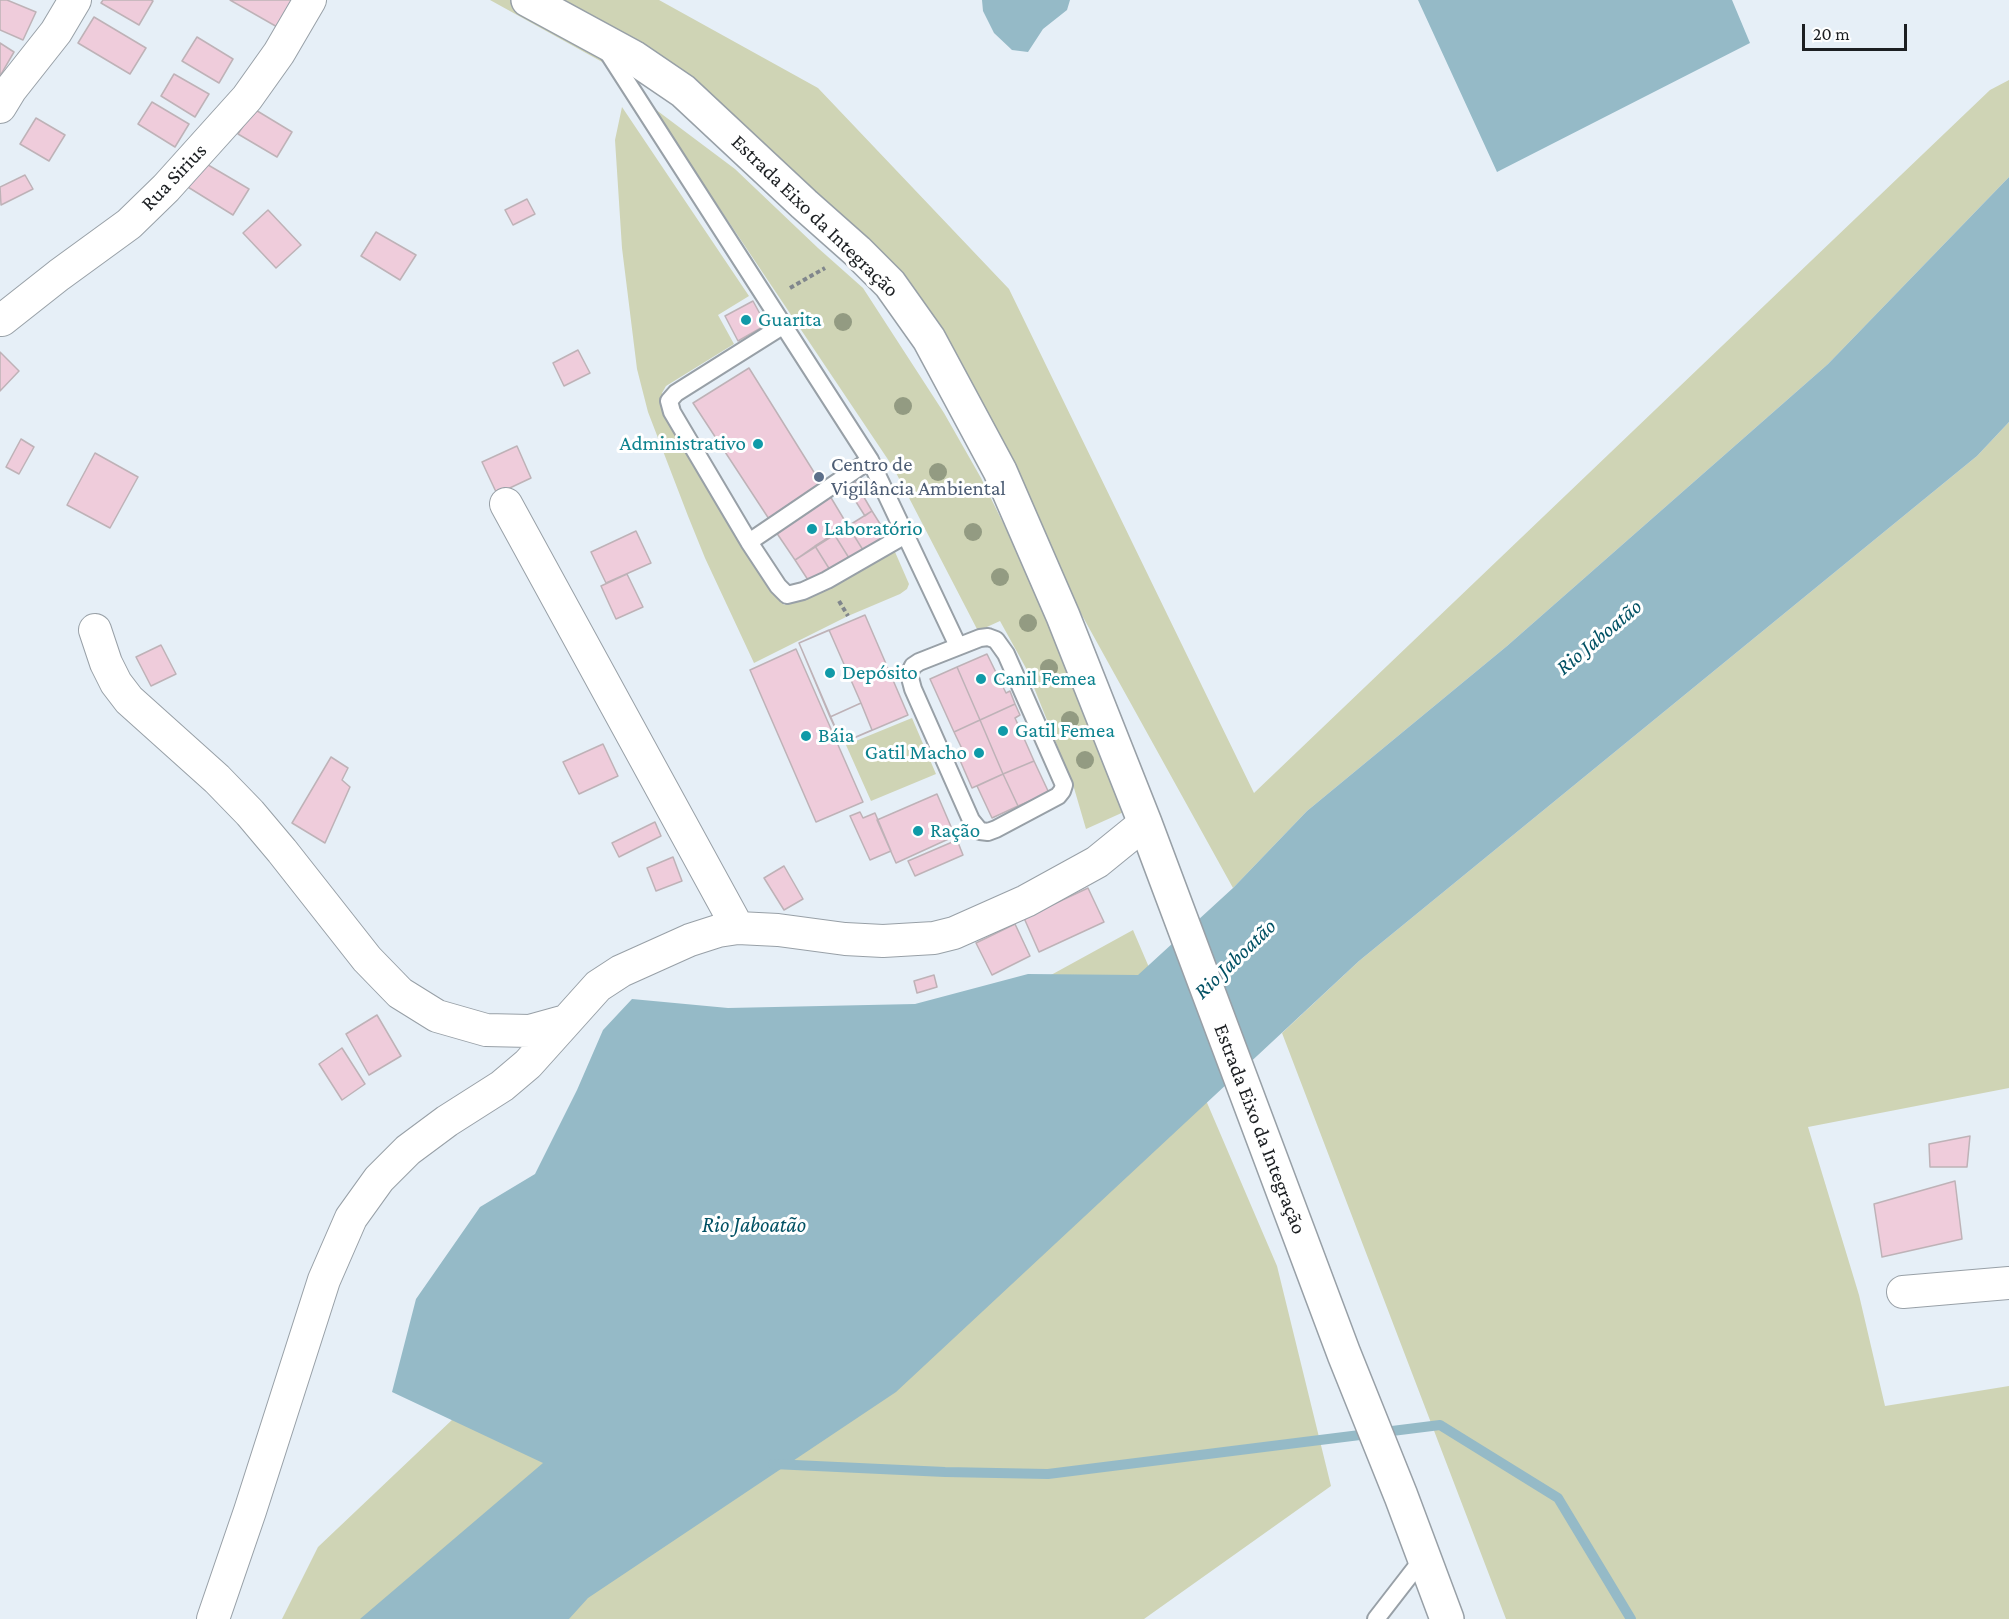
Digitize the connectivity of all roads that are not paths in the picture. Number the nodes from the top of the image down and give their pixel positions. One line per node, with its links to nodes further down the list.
1 (75, 0): 5 (street)
2 (310, 0): 6 (street, Rua Sirius)
3 (528, 0): 4 (main road, Estrada Eixo da Integração)
4 (598, 38): 7 (lane); 14 (main road, Estrada Eixo da Integração)
5 (0, 107)
6 (2, 320)
7 (784, 325): 8 (lane); 11 (lane)
8 (870, 460): 10 (lane); 11 (lane)
9 (506, 504): 15 (street)
10 (906, 534): 11 (lane); 13 (lane)
11 (749, 542)
12 (95, 630): 16 (street)
13 (958, 645): 13 (lane)
14 (1145, 823): 15 (street); 19 (main road, Estrada Eixo da Integração)
15 (738, 927): 16 (street)
16 (567, 1021): 20 (street)
17 (2009, 1283): 18 (street)
18 (1903, 1292)
19 (1424, 1557): 21 (lane); 22 (main road, Estrada Eixo da Integração)
20 (213, 1619)
21 (1376, 1619)
22 (1447, 1619)

